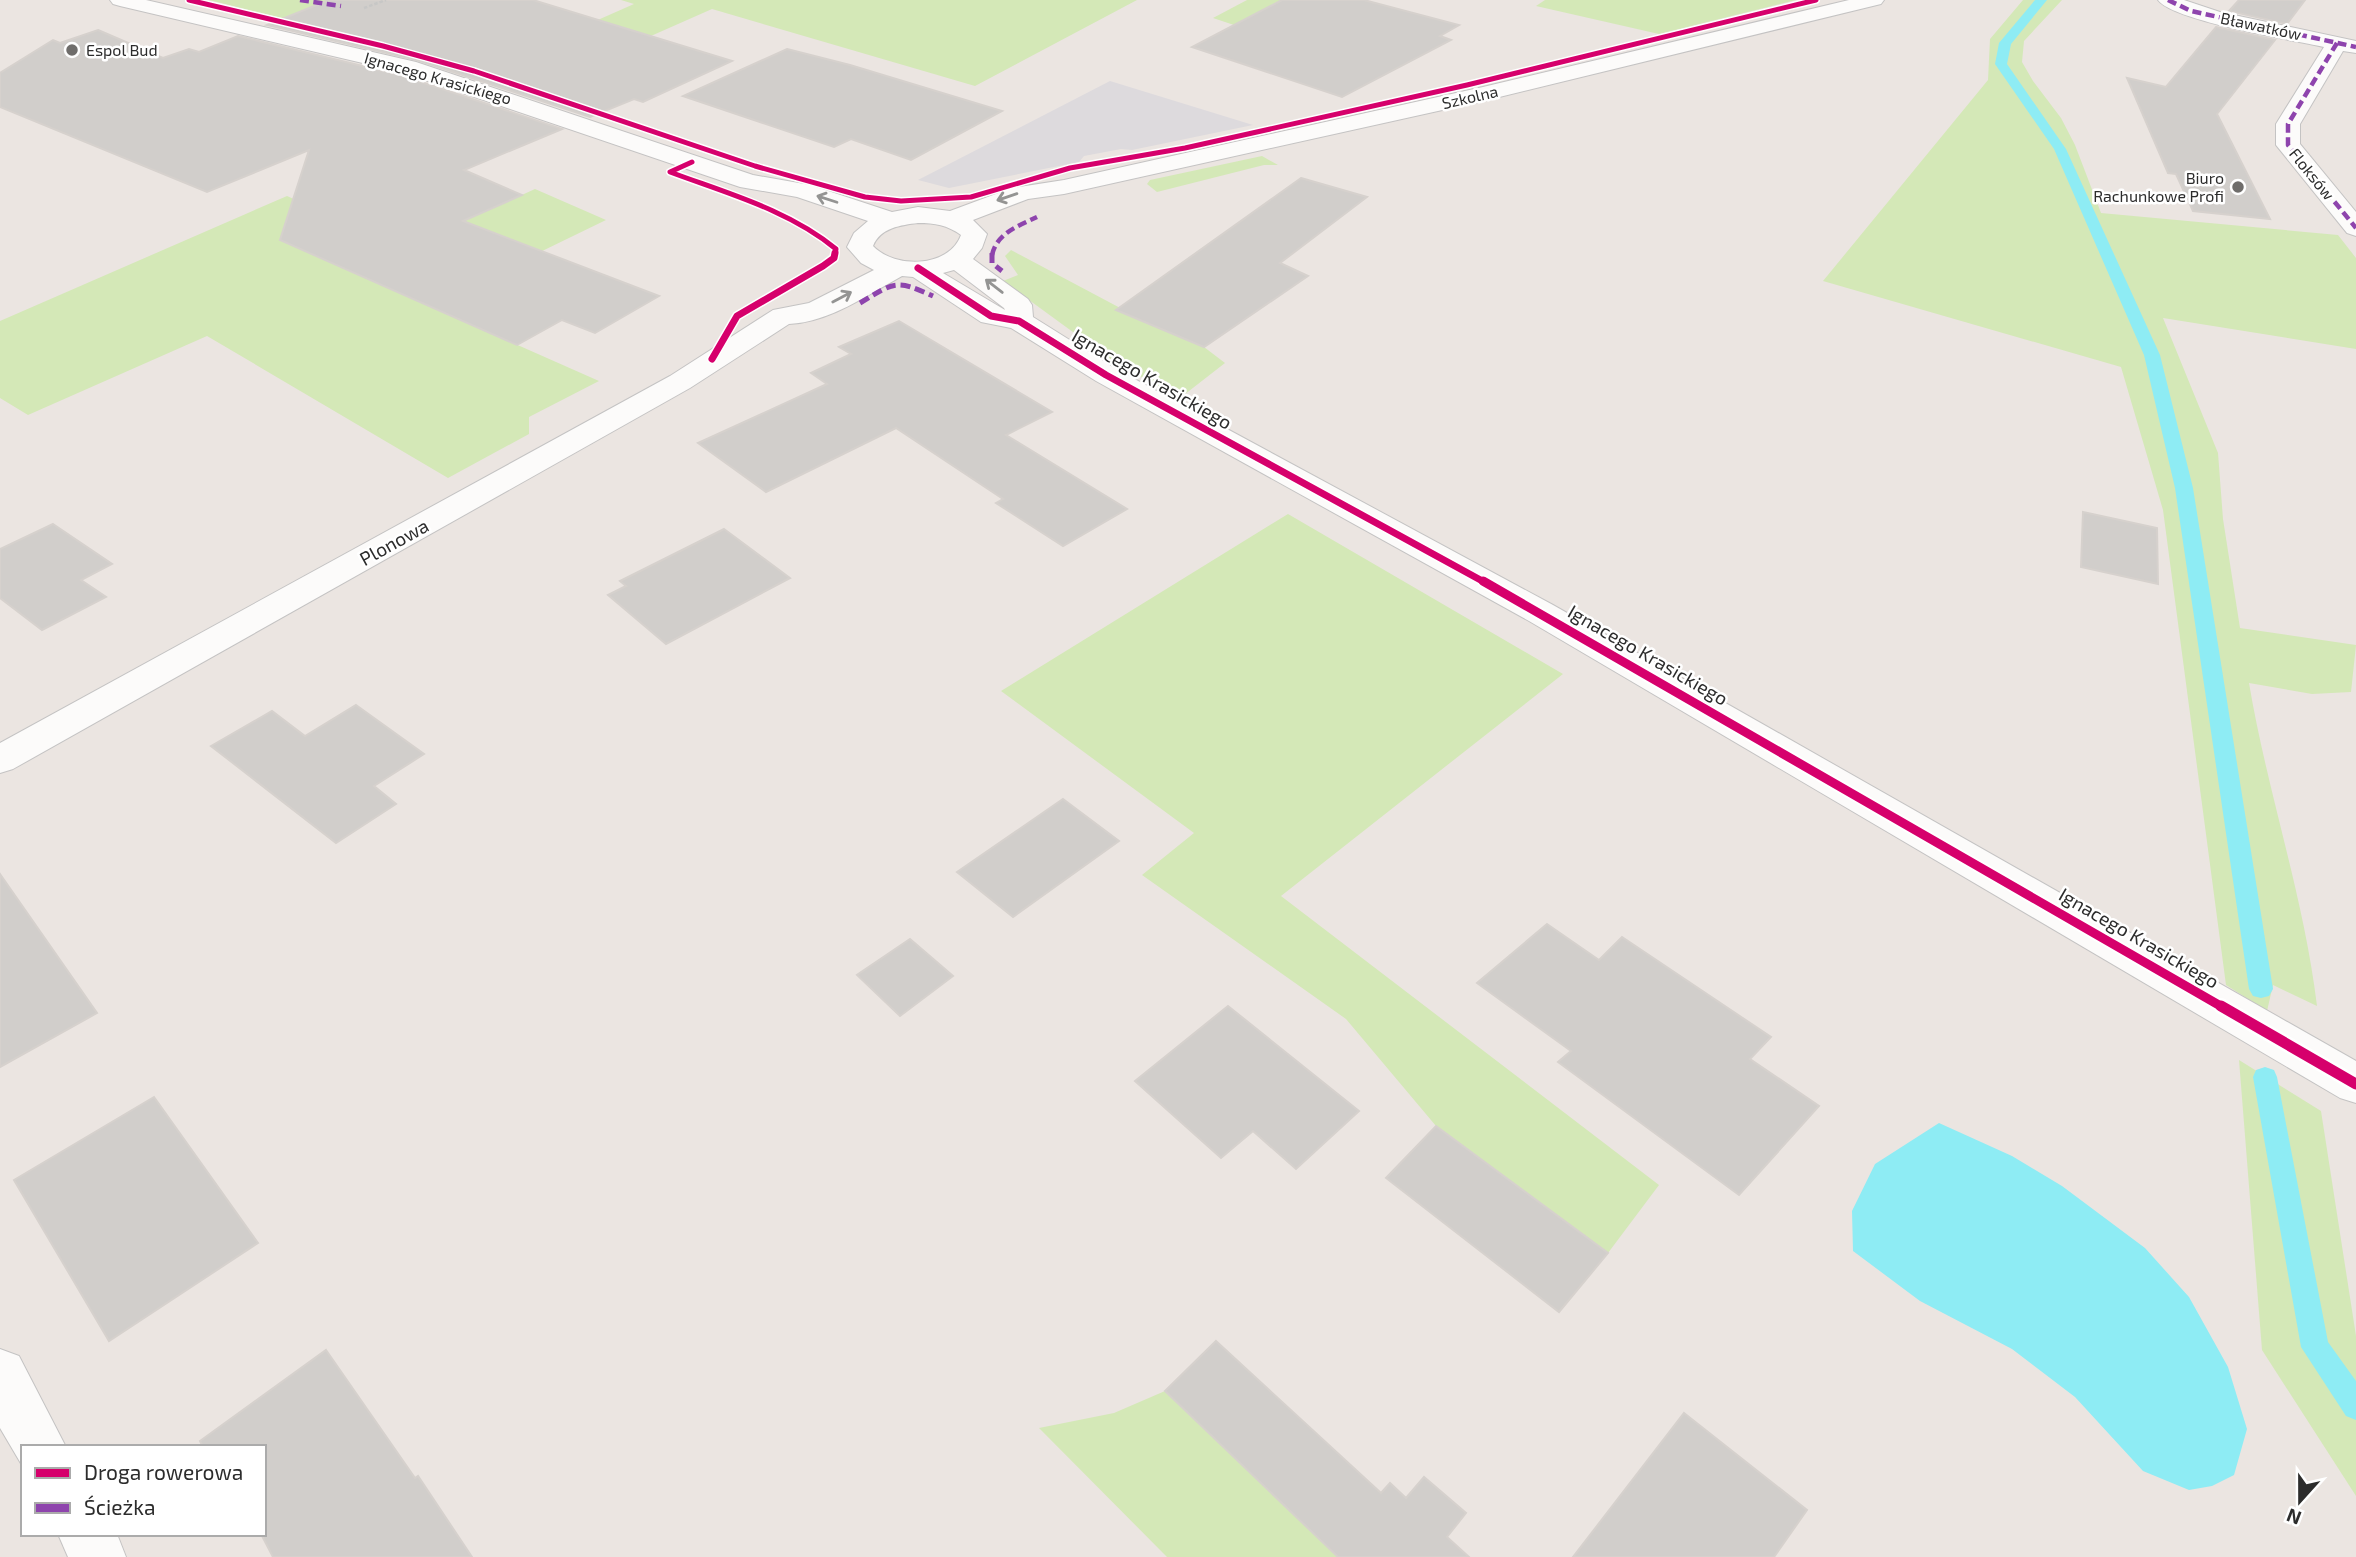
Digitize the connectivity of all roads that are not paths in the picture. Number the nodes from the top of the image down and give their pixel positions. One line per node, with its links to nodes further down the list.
1 (120, 0): 5 (street, Ignacego Krasickiego)
2 (1874, 0): 7 (street, Szkolna)
3 (2168, 0): 4 (street, Bławatków)
4 (2346, 45): 8 (street, Floksów)
5 (749, 181): 6 (street, Ignacego Krasickiego, one-way to 5); 9 (street, Ignacego Krasickiego)
6 (891, 220): 7 (street); 9 (street, Plonowa)
7 (963, 227): 10 (street)
8 (2356, 228)
9 (865, 248): 11 (street, Ignacego Krasickiego); 12 (street, Plonowa)
10 (956, 259): 11 (street, Plonowa); 13 (street, Ignacego Krasickiego, one-way to 10)
11 (907, 268): 12 (street, Plonowa, one-way to 11); 13 (street, Ignacego Krasickiego)
12 (783, 316): 14 (street, Plonowa)
13 (1019, 321): 15 (street, Ignacego Krasickiego)
14 (0, 760)
15 (2356, 1084)
16 (0, 1374): 17 (street)
17 (38, 1445)
18 (87, 1536): 19 (street)
19 (98, 1557)

